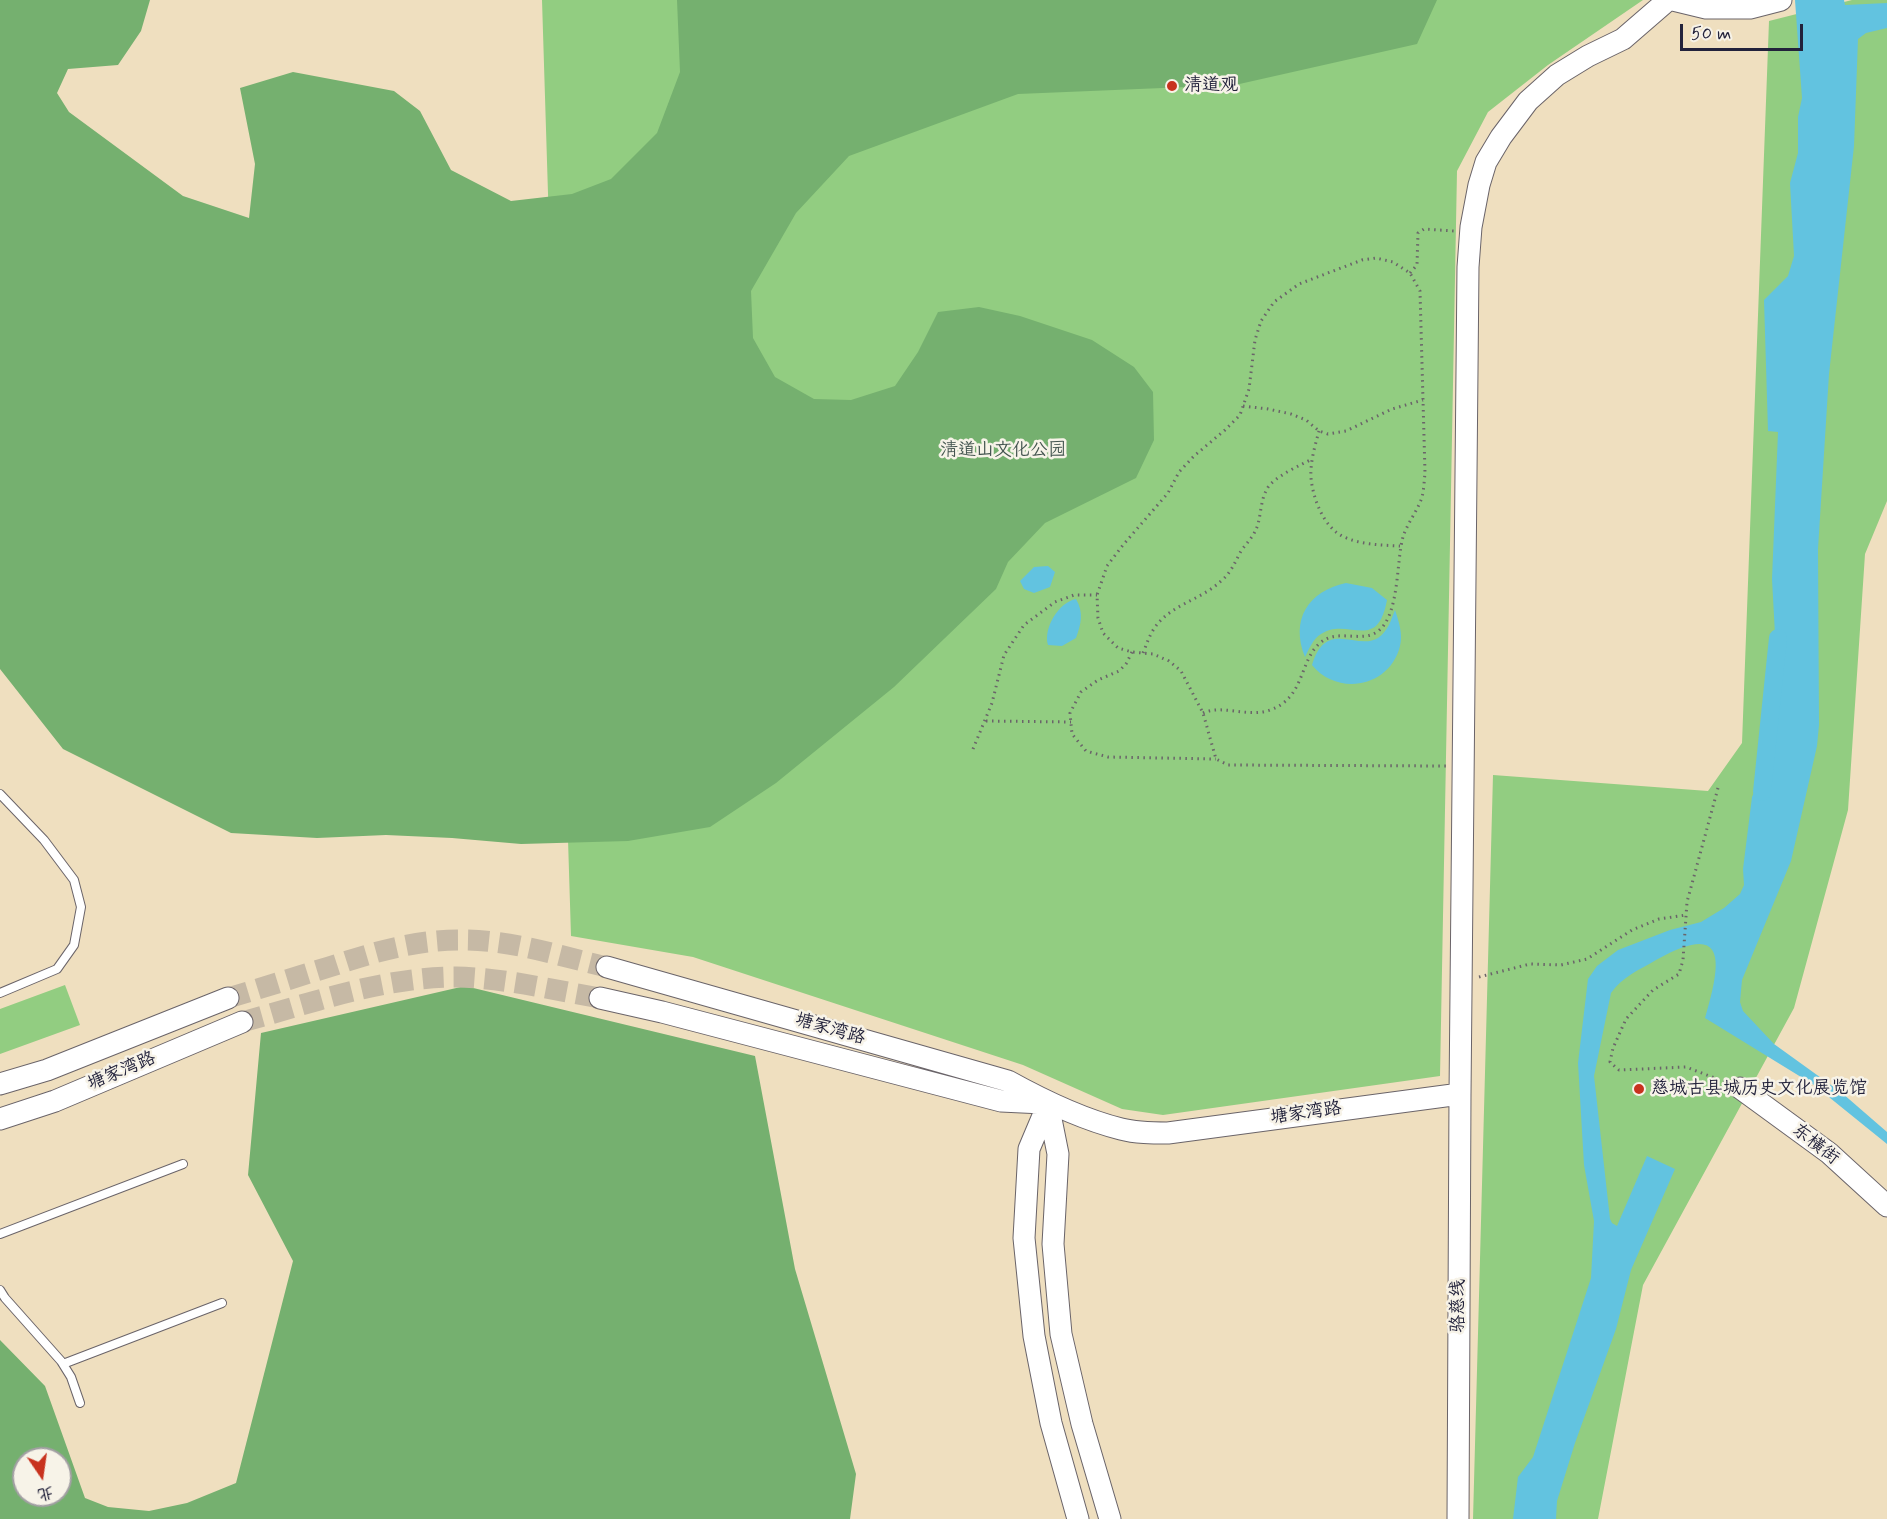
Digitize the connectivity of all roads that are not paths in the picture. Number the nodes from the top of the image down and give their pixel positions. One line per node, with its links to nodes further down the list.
1 (1668, 0): 12 (street, 骆慈线)
2 (1673, 0): 3 (street)
3 (1781, 0)
4 (0, 794): 6 (lane)
5 (607, 967): 13 (street, 塘家湾路)
6 (0, 993)
7 (228, 998): 10 (street, 塘家湾路)
8 (600, 998): 13 (street, 塘家湾路)
9 (242, 1022): 14 (street, 塘家湾路)
10 (0, 1084)
11 (1740, 1088): 16 (street, 东横街)
12 (1460, 1094): 13 (street, 塘家湾路); 24 (street, 骆慈线)
13 (1048, 1104): 22 (street); 23 (street)
14 (0, 1119)
15 (183, 1164): 17 (lane)
16 (1887, 1206)
17 (0, 1234)
18 (0, 1290): 20 (lane)
19 (222, 1303): 20 (lane)
20 (63, 1364): 21 (lane)
21 (80, 1403)
22 (1078, 1519)
23 (1110, 1519)
24 (1458, 1519)

